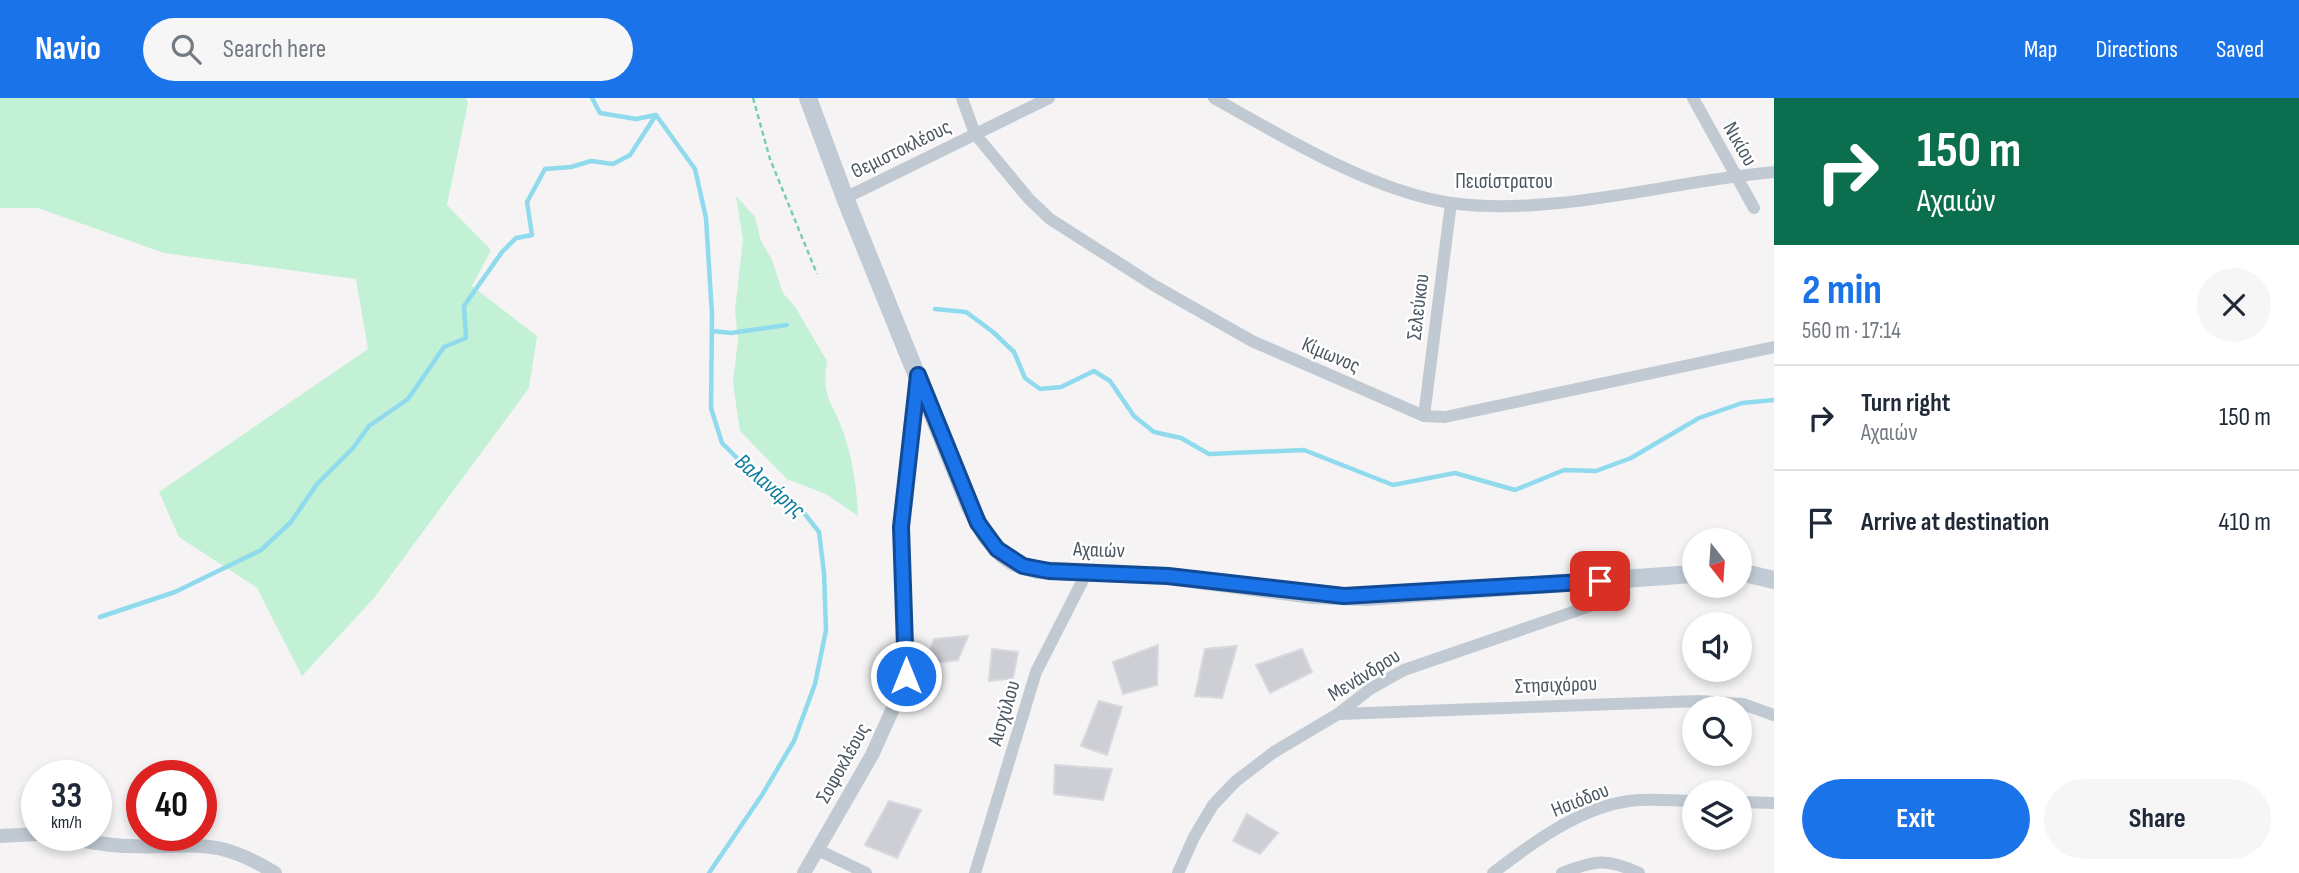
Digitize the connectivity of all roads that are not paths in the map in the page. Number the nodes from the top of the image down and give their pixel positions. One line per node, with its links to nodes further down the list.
1 (808, 98): 9 (main road, Αχαιών)
2 (962, 98): 6 (street, Κίμωνος)
3 (1049, 98): 6 (street, Θεμιστοκλέους)
4 (1214, 98): 10 (street, Πεισίστρατου)
5 (1693, 98): 8 (street, Νικίου)
6 (975, 134): 9 (street, Θεμιστοκλέους); 14 (street, Κίμωνος)
7 (1774, 172): 8 (street, Πεισίστρατου)
8 (1735, 176): 10 (street, Πεισίστρατου); 11 (street, Νικίου)
9 (845, 198): 13 (main road, Αχαιών)
10 (1451, 203): 14 (street, Σελεύκου)
11 (1754, 208)
12 (1774, 347): 14 (street, Κίμωνος)
13 (918, 375): 15 (main road, Αχαιών); 28 (street, Σοφοκλέους)
14 (1424, 416)
15 (1087, 572): 18 (main road, Αχαιών); 33 (street, Αισχύλου)
16 (1682, 575): 18 (main road, Αχαιών)
17 (1752, 575): 19 (main road)
18 (1623, 579): 20 (street, Μενάνδρου)
19 (1774, 580)
20 (1339, 714): 21 (street, Στησιχόρου); 34 (street, Μενάνδρου)
21 (1774, 715)
22 (1682, 801): 35 (street, Ησιόδου)
23 (1752, 802): 24 (street)
24 (1774, 803)
25 (21, 835): 26 (street)
26 (0, 836)
27 (112, 844): 30 (street)
28 (818, 850): 31 (street, Σοφοκλέους); 32 (street)
29 (1615, 863): 36 (street); 37 (street); 38 (street)
30 (275, 873)
31 (804, 873)
32 (866, 873)
33 (975, 873)
34 (1178, 873)
35 (1493, 873)
36 (1562, 873)
37 (1603, 873)
38 (1639, 873)

